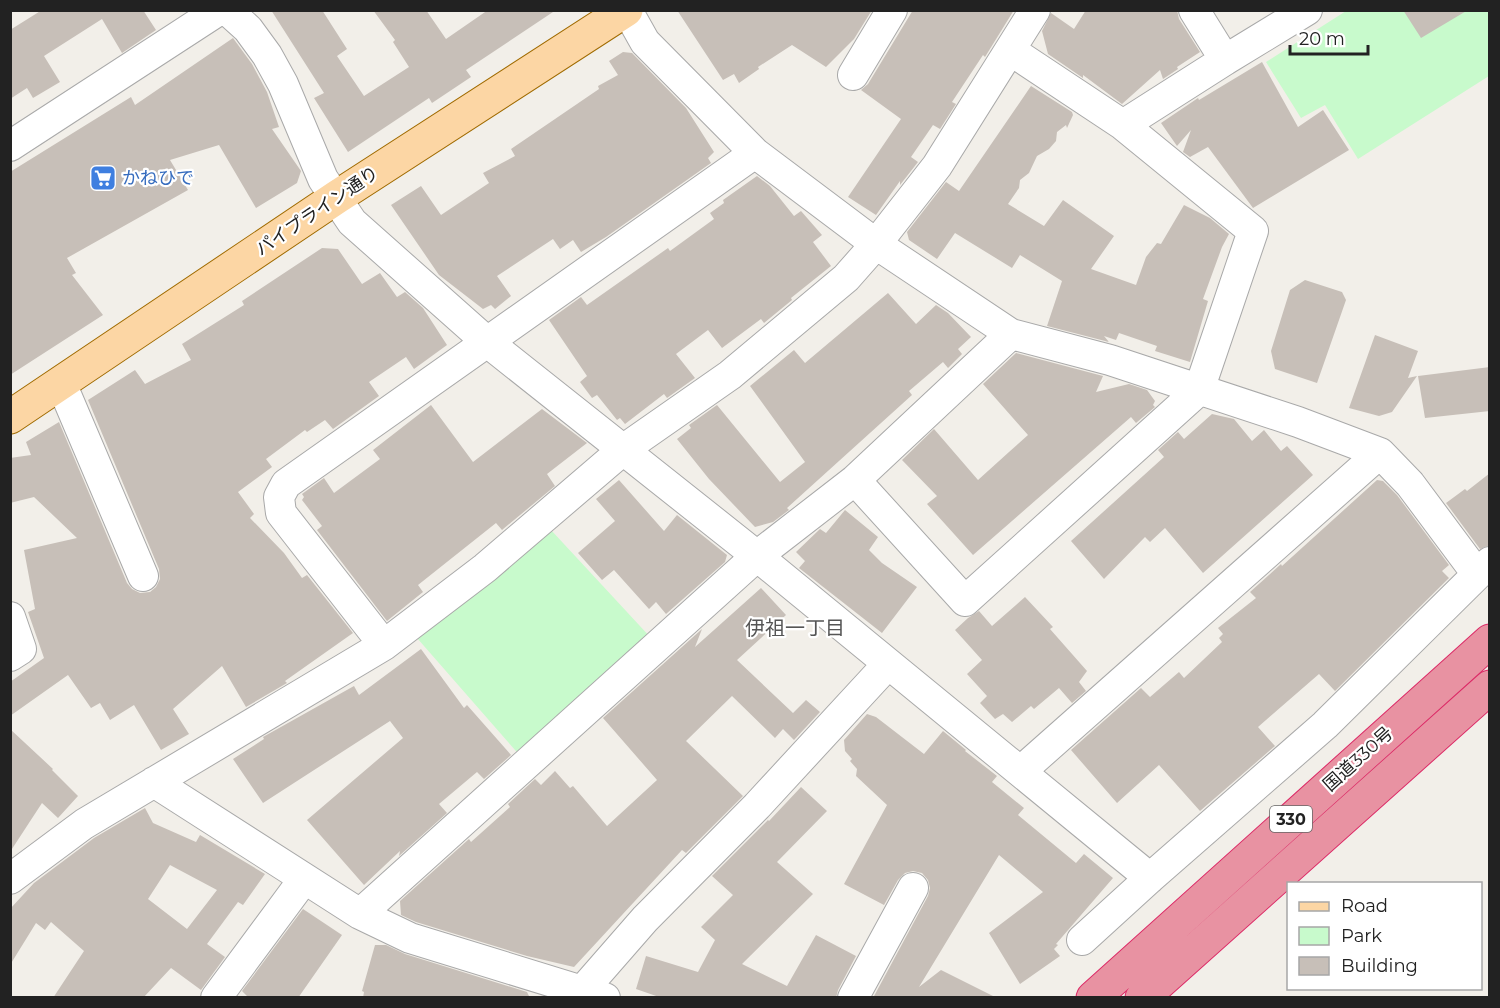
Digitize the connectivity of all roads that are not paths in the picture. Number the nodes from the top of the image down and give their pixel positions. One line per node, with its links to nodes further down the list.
1 (219, 10): 12 (street)
2 (227, 10): 14 (street)
3 (626, 10): 13 (street); 14 (main road, パイプライン通り)
4 (892, 10): 10 (street)
5 (1035, 10): 8 (street)
6 (1194, 10): 9 (street)
7 (1307, 10): 9 (street)
8 (1010, 50): 11 (street); 15 (street)
9 (1226, 60): 11 (street)
10 (853, 75)
11 (1123, 125): 19 (street)
12 (10, 146)
13 (755, 153): 15 (street); 17 (street)
14 (337, 197): 17 (street); 18 (main road, パイプライン通り)
15 (876, 244): 16 (street); 21 (street)
16 (1011, 334): 19 (street); 23 (street)
17 (486, 340): 21 (street); 29 (street)
18 (61, 383): 20 (main road, パイプライン通り); 26 (street)
19 (1199, 390): 22 (street); 23 (street)
20 (10, 417)
21 (624, 449): 24 (street); 29 (street)
22 (1380, 453): 25 (street); 33 (street)
23 (855, 480): 24 (street)
24 (757, 556): 31 (street); 39 (street)
25 (1483, 568): 35 (street)
26 (143, 576)
27 (10, 617): 30 (street)
28 (1490, 641): 44 (highway, 国道330号 / 330)
29 (384, 645): 34 (street)
30 (10, 656)
31 (888, 663): 33 (street); 41 (street)
32 (1490, 687): 45 (highway, 国道330号 / 330)
33 (1021, 771): 35 (street)
34 (154, 782): 36 (street); 37 (street)
35 (1150, 878): 40 (street)
36 (10, 879)
37 (304, 879): 39 (street); 42 (street)
38 (913, 888): 43 (street)
39 (360, 914): 41 (street)
40 (1082, 940)
41 (576, 992)
42 (216, 998)
43 (853, 998)
44 (1093, 998)
45 (1142, 998)

